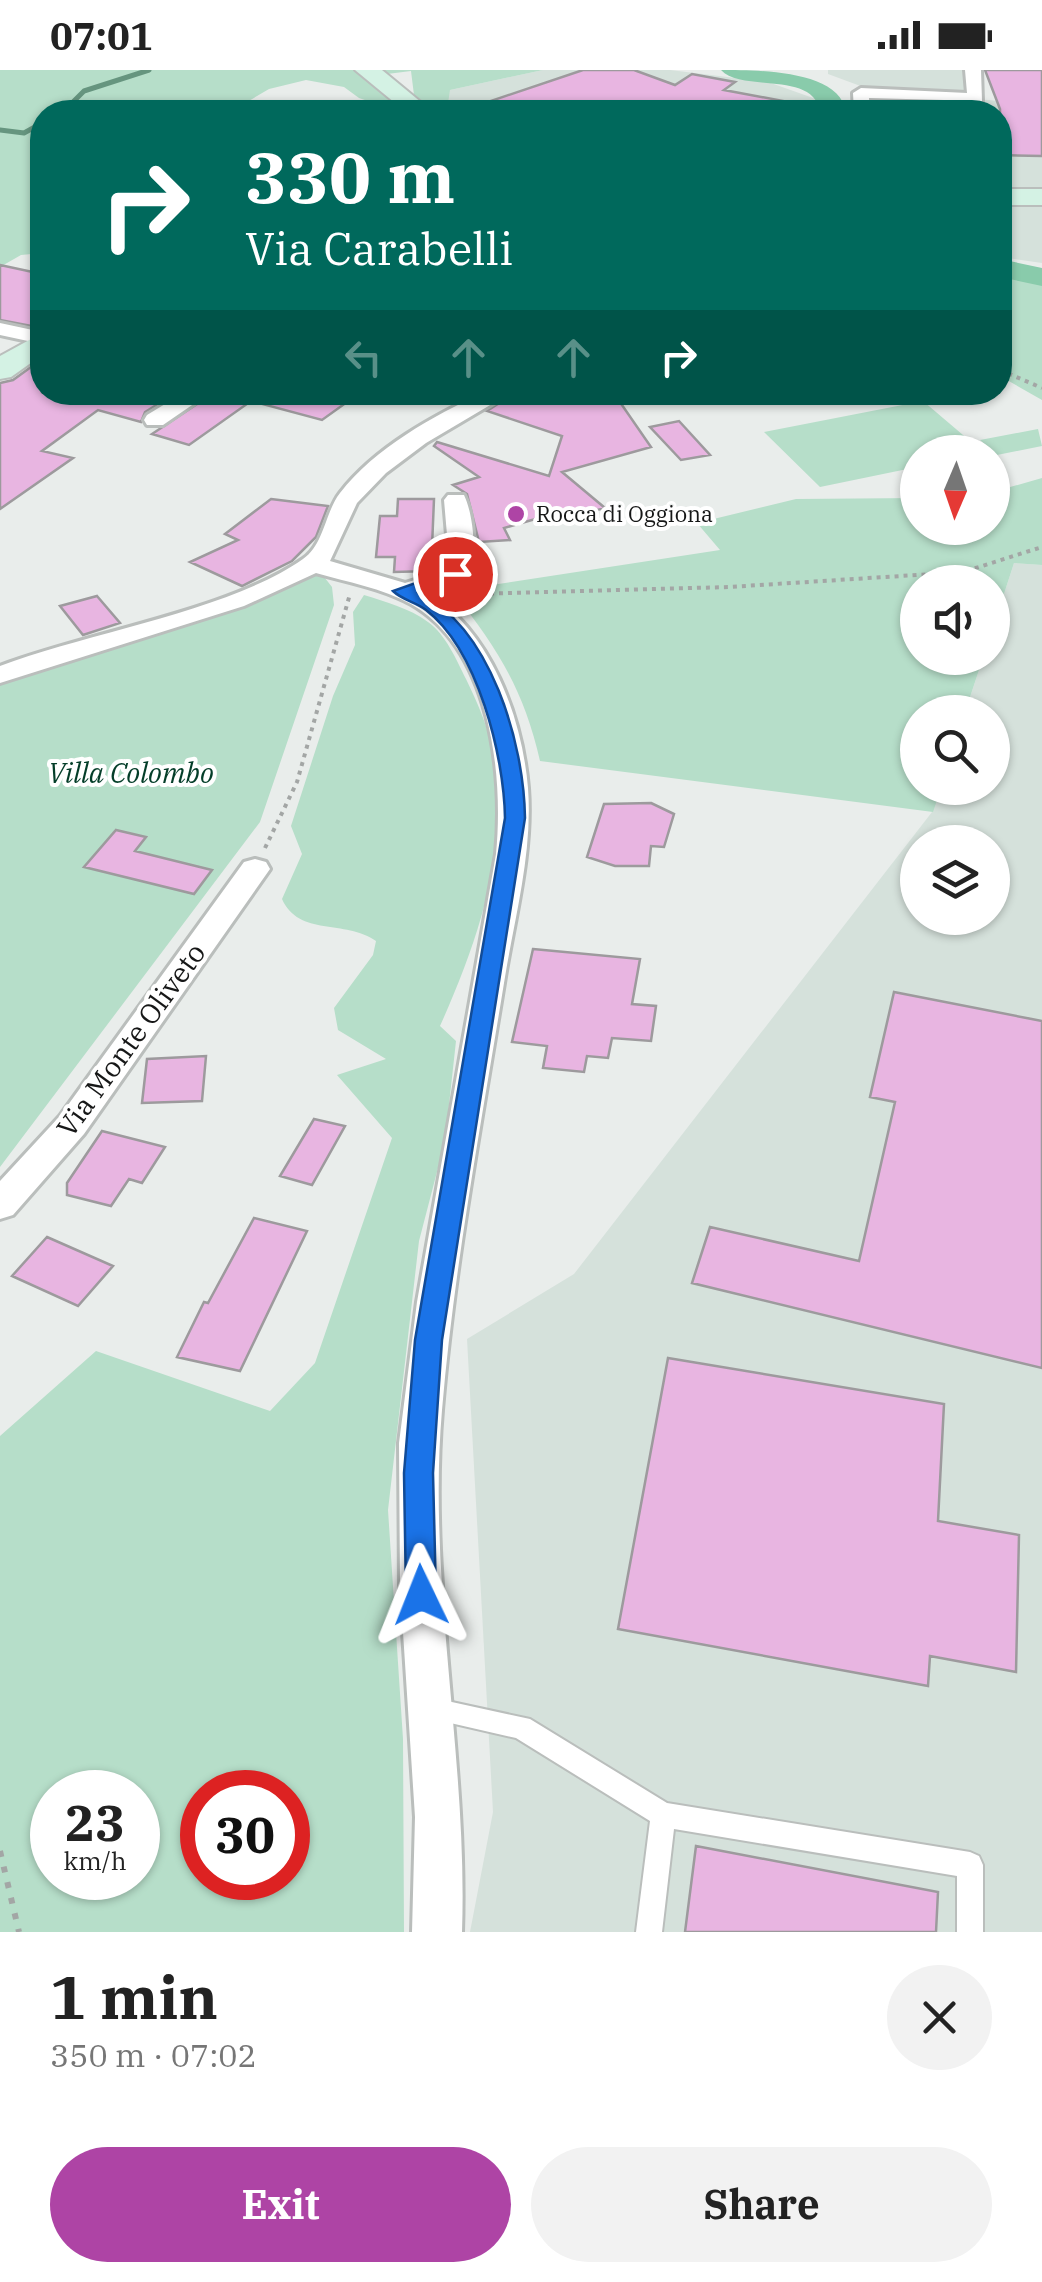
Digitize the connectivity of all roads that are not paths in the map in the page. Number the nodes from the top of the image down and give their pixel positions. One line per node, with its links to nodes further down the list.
1 (367, 70): 3 (street)
2 (973, 70): 4 (street)
3 (405, 100)
4 (862, 100)
5 (1012, 197): 6 (street)
6 (1042, 198)
7 (0, 329): 8 (street)
8 (30, 337)
9 (30, 349): 10 (street)
10 (0, 370)
11 (180, 405): 13 (street)
12 (480, 405): 15 (street)
13 (156, 420)
14 (456, 500): 16 (street)
15 (313, 564): 16 (street); 17 (street)
16 (402, 591): 20 (street)
17 (0, 675)
18 (255, 869): 19 (street, Via Monte Oliveto)
19 (0, 1205)
20 (429, 1708): 21 (lane); 22 (street)
21 (663, 1815): 23 (lane); 24 (lane)
22 (437, 1932)
23 (649, 1932)
24 (970, 1932)

